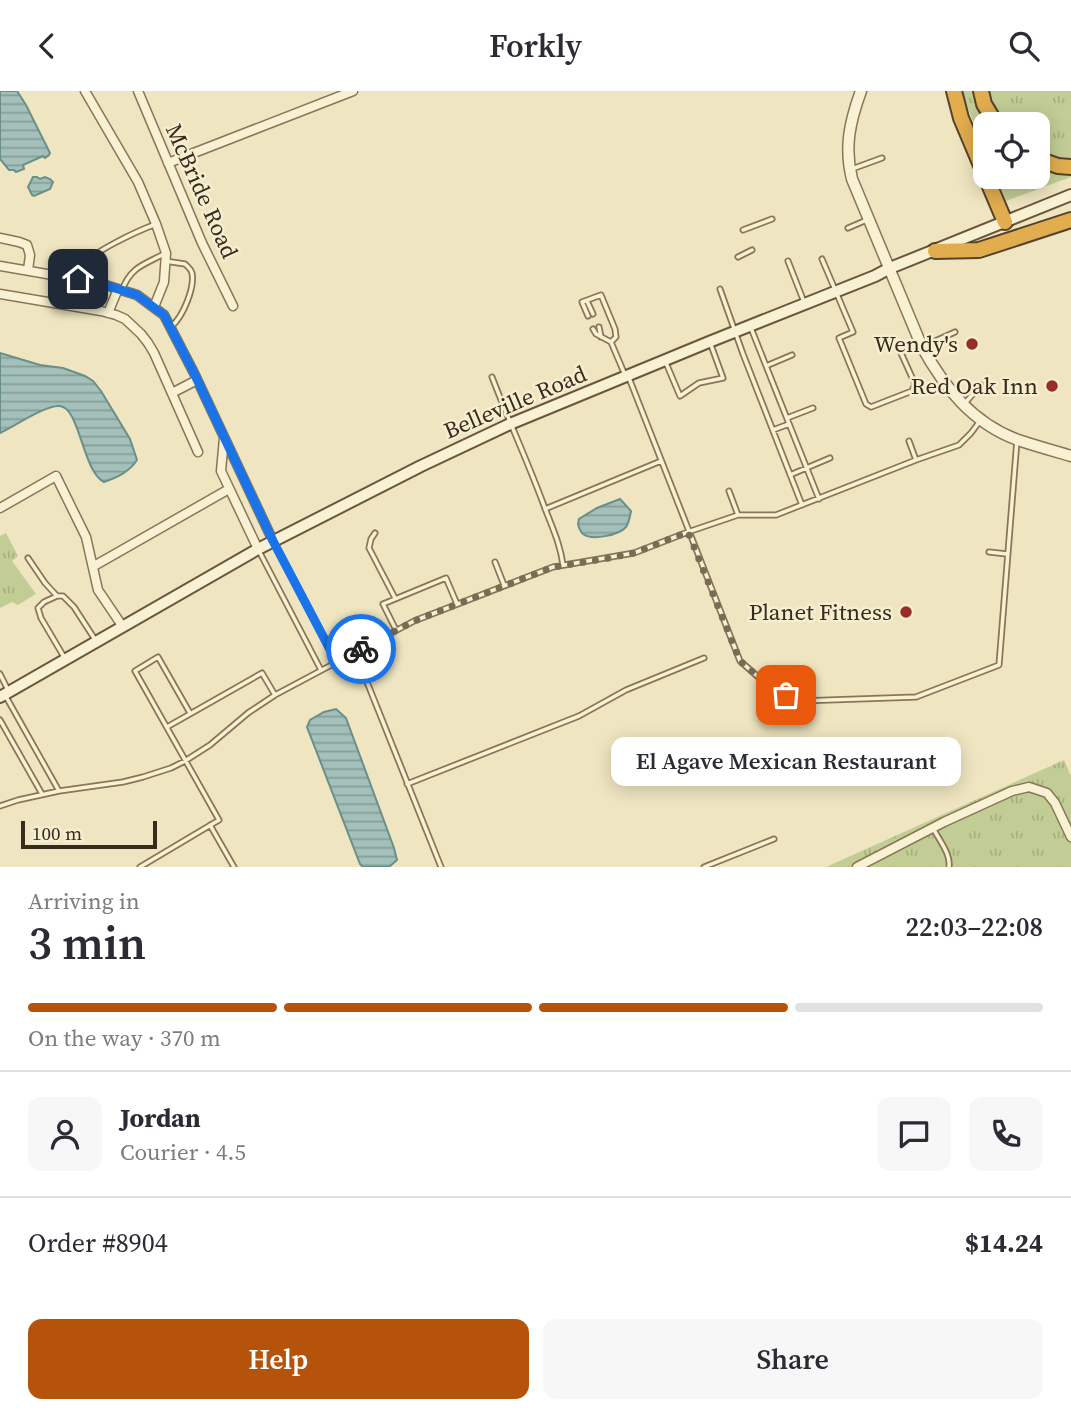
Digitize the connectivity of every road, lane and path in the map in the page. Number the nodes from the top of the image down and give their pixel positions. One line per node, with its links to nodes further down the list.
1 (85, 91): 18 (street)
2 (138, 91): 9 (street, McBride Road)
3 (353, 91): 9 (street)
4 (861, 91): 12 (street)
5 (954, 91): 17 (highway)
6 (981, 91): 7 (highway)
7 (989, 112)
8 (881, 158): 12 (lane)
9 (168, 163): 37 (street, McBride Road)
10 (1050, 163): 11 (highway)
11 (1071, 167)
12 (850, 169): 15 (street)
13 (1071, 195): 17 (main road, Belleville Road)
14 (772, 219): 20 (lane)
15 (869, 219): 19 (lane); 29 (street)
16 (1071, 220): 23 (highway)
17 (1005, 222): 23 (main road, Belleville Road)
18 (156, 224): 24 (street); 31 (lane)
19 (848, 228)
20 (743, 230)
21 (0, 238): 30 (street)
22 (752, 250): 25 (lane)
23 (934, 251): 29 (main road, Belleville Road)
24 (166, 257): 33 (lane); 38 (street); 42 (lane)
25 (738, 257)
26 (822, 259): 34 (lane)
27 (788, 261): 36 (lane)
28 (0, 266): 30 (street)
29 (890, 268): 34 (main road, Belleville Road); 50 (street)
30 (28, 270): 31 (street)
31 (78, 279): 33 (street)
32 (720, 289): 45 (lane)
33 (120, 290): 38 (street); 39 (street)
34 (837, 291): 36 (main road, Belleville Road); 50 (lane)
35 (0, 295): 39 (street)
36 (805, 304): 41 (main road, Belleville Road)
37 (233, 306)
38 (154, 307): 42 (street)
39 (108, 313): 58 (street)
40 (590, 315): 48 (lane)
41 (750, 326): 45 (main road, Belleville Road); 53 (lane)
42 (170, 327): 56 (street)
43 (599, 327): 47 (lane)
44 (593, 329): 47 (lane)
45 (736, 331): 49 (main road, Belleville Road); 65 (lane)
46 (955, 332): 50 (lane)
47 (601, 337): 48 (lane)
48 (611, 342): 55 (lane)
49 (709, 342): 52 (main road, Belleville Road); 52 (lane)
50 (921, 345): 59 (street)
51 (792, 355): 53 (lane)
52 (666, 361): 55 (main road, Belleville Road)
53 (766, 366): 61 (lane)
54 (492, 377): 63 (lane)
55 (627, 377): 63 (main road, Belleville Road); 73 (lane)
56 (197, 380): 58 (street); 66 (street)
57 (981, 385): 59 (lane)
58 (172, 393): 69 (street)
59 (963, 405): 62 (street)
60 (813, 408): 61 (lane)
61 (787, 418): 64 (lane)
62 (981, 419): 67 (street); 72 (lane)
63 (510, 424): 81 (lane); 85 (main road, Belleville Road)
64 (789, 424): 65 (lane); 74 (lane)
65 (773, 430): 75 (lane)
66 (224, 438): 76 (street); 85 (street)
67 (1017, 440): 70 (street); 88 (lane)
68 (909, 441): 72 (lane)
69 (198, 452)
70 (1071, 456)
71 (830, 458): 74 (lane)
72 (916, 460): 78 (lane)
73 (661, 461): 81 (lane); 83 (lane)
74 (807, 468): 75 (lane); 78 (lane)
75 (790, 475): 79 (lane)
76 (229, 489): 86 (street); 92 (street)
77 (729, 491): 82 (lane)
78 (819, 499): 79 (lane)
79 (802, 506): 82 (lane)
80 (0, 508): 92 (street)
81 (545, 509): 91 (lane)
82 (738, 515): 83 (lane)
83 (688, 532): 88 (lane); 91 (lane)
84 (375, 533): 95 (lane)
85 (273, 541): 86 (main road, Belleville Road); 103 (lane)
86 (258, 549): 97 (main road, Belleville Road); 104 (lane)
87 (989, 552): 88 (lane)
88 (1007, 554)
89 (28, 558): 94 (lane)
90 (495, 562): 93 (lane)
91 (563, 565): 93 (lane)
92 (94, 566): 97 (street)
93 (504, 585): 96 (lane)
94 (57, 596): 99 (lane); 102 (lane)
95 (395, 598): 96 (lane); 98 (lane)
96 (457, 604): 98 (lane)
97 (123, 627): 99 (main road, Belleville Road)
98 (396, 630): 100 (lane)
99 (96, 642): 102 (main road, Belleville Road)
100 (355, 652): 103 (lane); 112 (lane)
101 (704, 657): 112 (lane)
102 (65, 660): 106 (main road, Belleville Road)
103 (336, 661): 104 (lane)
104 (321, 670): 107 (lane)
105 (0, 674): 106 (lane)
106 (5, 695): 113 (lane)
107 (275, 695): 108 (lane); 111 (lane)
108 (190, 713): 110 (lane); 110 (lane)
109 (0, 720): 114 (lane)
110 (167, 727): 111 (lane)
111 (185, 761): 113 (lane); 116 (lane)
112 (407, 784): 122 (lane)
113 (59, 791): 114 (lane)
114 (42, 795): 115 (lane)
115 (0, 806)
116 (210, 825): 120 (lane); 121 (lane)
117 (933, 828): 118 (street); 124 (street); 125 (lane)
118 (1071, 837)
119 (774, 839): 123 (lane)
120 (140, 867)
121 (234, 867)
122 (442, 867)
123 (704, 867)
124 (857, 867)
125 (949, 867)

